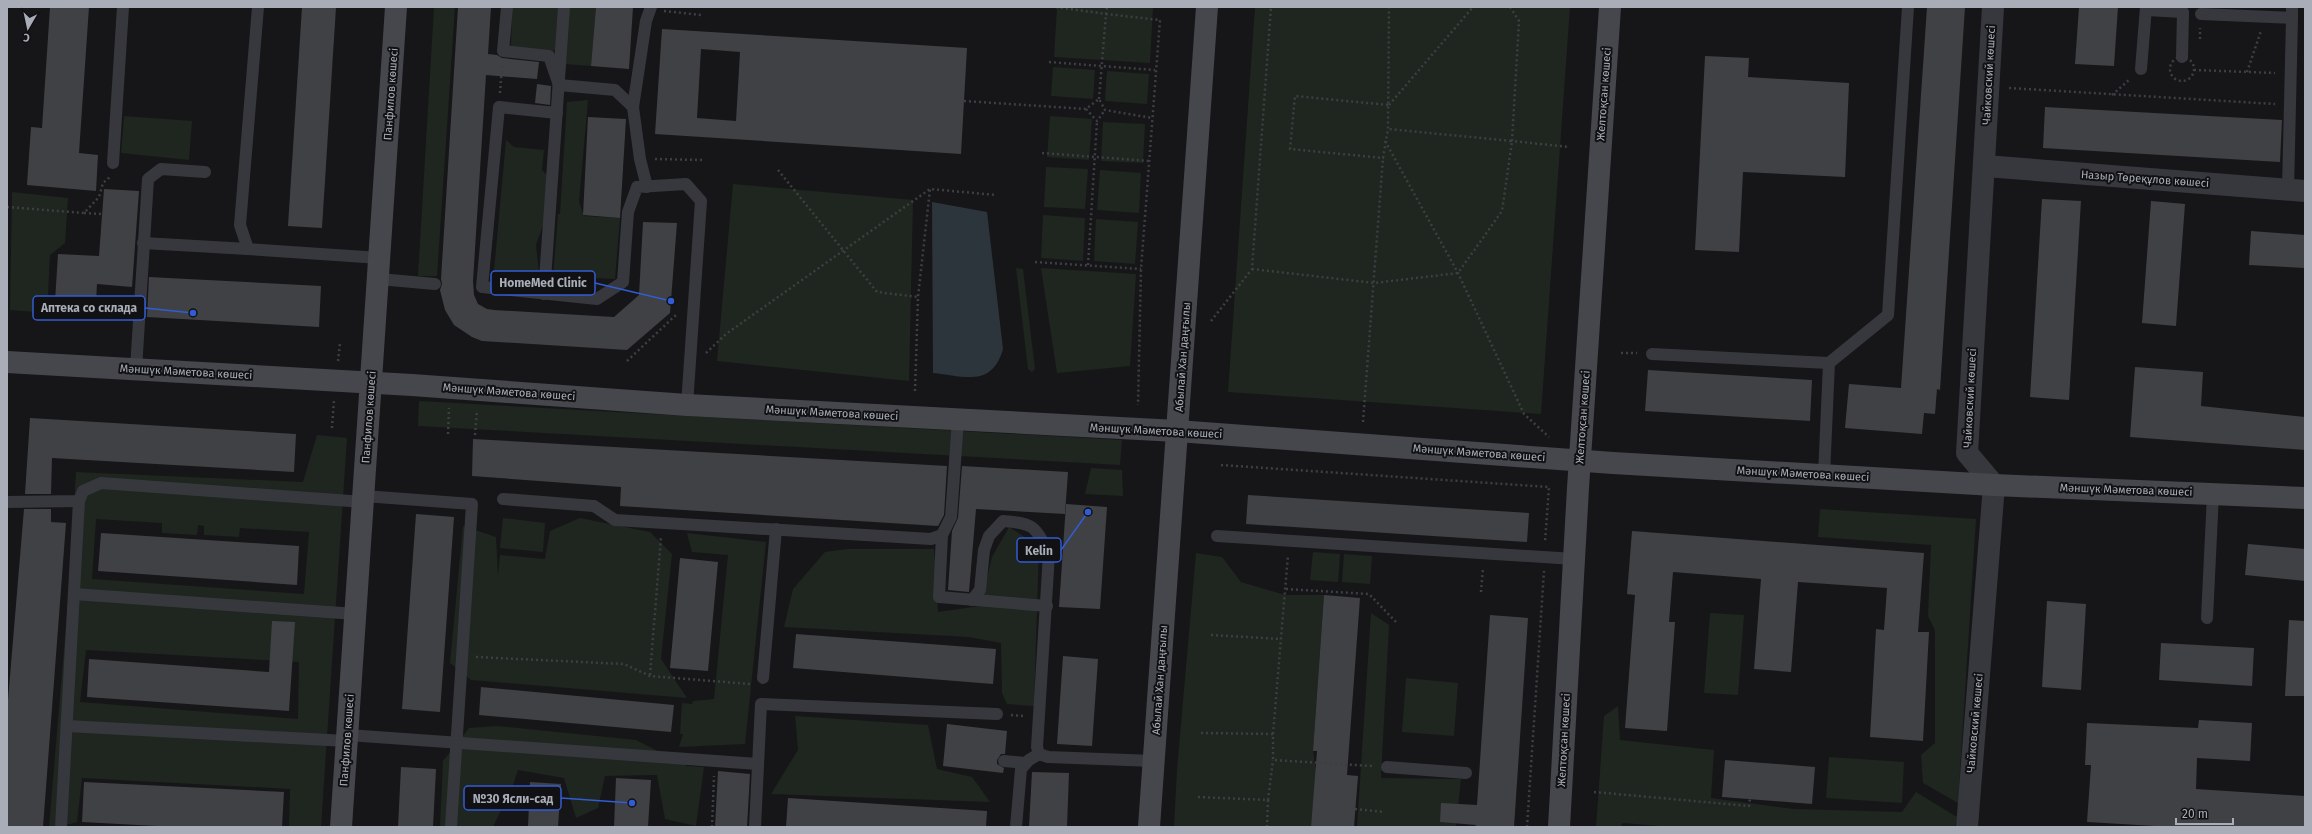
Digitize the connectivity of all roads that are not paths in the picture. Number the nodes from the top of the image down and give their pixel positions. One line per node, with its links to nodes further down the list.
1 (124, 7): 19 (lane)
2 (258, 7): 25 (lane)
3 (396, 7): 26 (street, Панфилов көшесі)
4 (507, 7): 16 (lane)
5 (564, 7): 16 (lane)
6 (1207, 7): 36 (street, Абылай Хан даңғылы)
7 (1610, 7): 37 (street, Желтоқсан көшесі)
8 (1908, 7): 31 (lane)
9 (1993, 7): 20 (street, Чайковский көшесі)
10 (2146, 8): 14 (lane); 15 (lane)
11 (650, 9): 17 (lane)
12 (2292, 13): 13 (lane); 23 (lane)
13 (2201, 14)
14 (2182, 57)
15 (2141, 69)
16 (559, 85): 17 (lane); 18 (lane)
17 (633, 107): 22 (lane)
18 (557, 113): 28 (lane); 28 (lane)
19 (113, 163)
20 (1985, 166): 23 (street, Назыр Төреқұлов көшесі); 39 (street, Чайковский көшесі)
21 (206, 172): 24 (lane)
22 (647, 187): 28 (lane); 34 (lane)
23 (2296, 191)
24 (143, 243): 25 (lane); 32 (lane)
25 (248, 249): 26 (lane)
26 (379, 269): 27 (lane); 33 (street, Панфилов көшесі)
27 (435, 284)
28 (544, 294)
29 (1652, 354): 31 (lane)
30 (7, 362): 32 (street, Мәншүк Мәметова көшесі)
31 (1829, 363): 38 (lane)
32 (136, 369): 33 (street, Мәншүк Мәметова көшесі)
33 (372, 383): 34 (street, Мәншүк Мәметова көшесі); 42 (street, Панфилов көшесі)
34 (687, 405): 35 (street, Мәншүк Мәметова көшесі)
35 (958, 420): 36 (street, Мәншүк Мәметова көшесі); 47 (lane)
36 (1177, 431): 37 (street, Мәншүк Мәметова көшесі); 62 (street, Абылай Хан даңғылы)
37 (1580, 461): 38 (street, Мәншүк Мәметова көшесі); 49 (street, Желтоқсан көшесі)
38 (1824, 475): 39 (street, Мәншүк Мәметова көшесі)
39 (1994, 485): 40 (street, Мәншүк Мәметова көшесі); 74 (street, Чайковский көшесі)
40 (2213, 494): 41 (street, Мәншүк Мәметова көшесі); 54 (lane)
41 (2305, 498)
42 (364, 499): 44 (lane); 53 (street, Панфилов көшесі); 59 (lane)
43 (502, 499): 46 (lane)
44 (79, 501): 45 (lane); 50 (lane)
45 (7, 502)
46 (776, 528): 47 (lane); 55 (lane)
47 (942, 535): 51 (lane)
48 (1217, 536): 49 (lane)
49 (1574, 559): 73 (street, Желтоқсан көшесі)
50 (74, 594): 53 (lane); 57 (lane)
51 (972, 600): 52 (lane); 52 (lane)
52 (1047, 606): 60 (lane)
53 (356, 614): 58 (street, Панфилов көшесі)
54 (2207, 618)
55 (759, 681)
56 (997, 714): 64 (lane)
57 (66, 726): 58 (lane); 67 (lane)
58 (348, 738): 59 (lane); 68 (street, Панфилов көшесі)
59 (456, 743): 64 (lane); 69 (lane)
60 (1039, 754): 62 (lane); 63 (lane)
61 (1004, 761): 63 (lane)
62 (1154, 761): 72 (street, Абылай Хан даңғылы)
63 (1026, 763): 71 (lane)
64 (758, 764): 70 (lane)
65 (1387, 767): 66 (lane)
66 (1466, 773)
67 (61, 827)
68 (342, 827)
69 (451, 827)
70 (755, 827)
71 (1016, 827)
72 (1149, 827)
73 (1559, 827)
74 (1967, 827)

